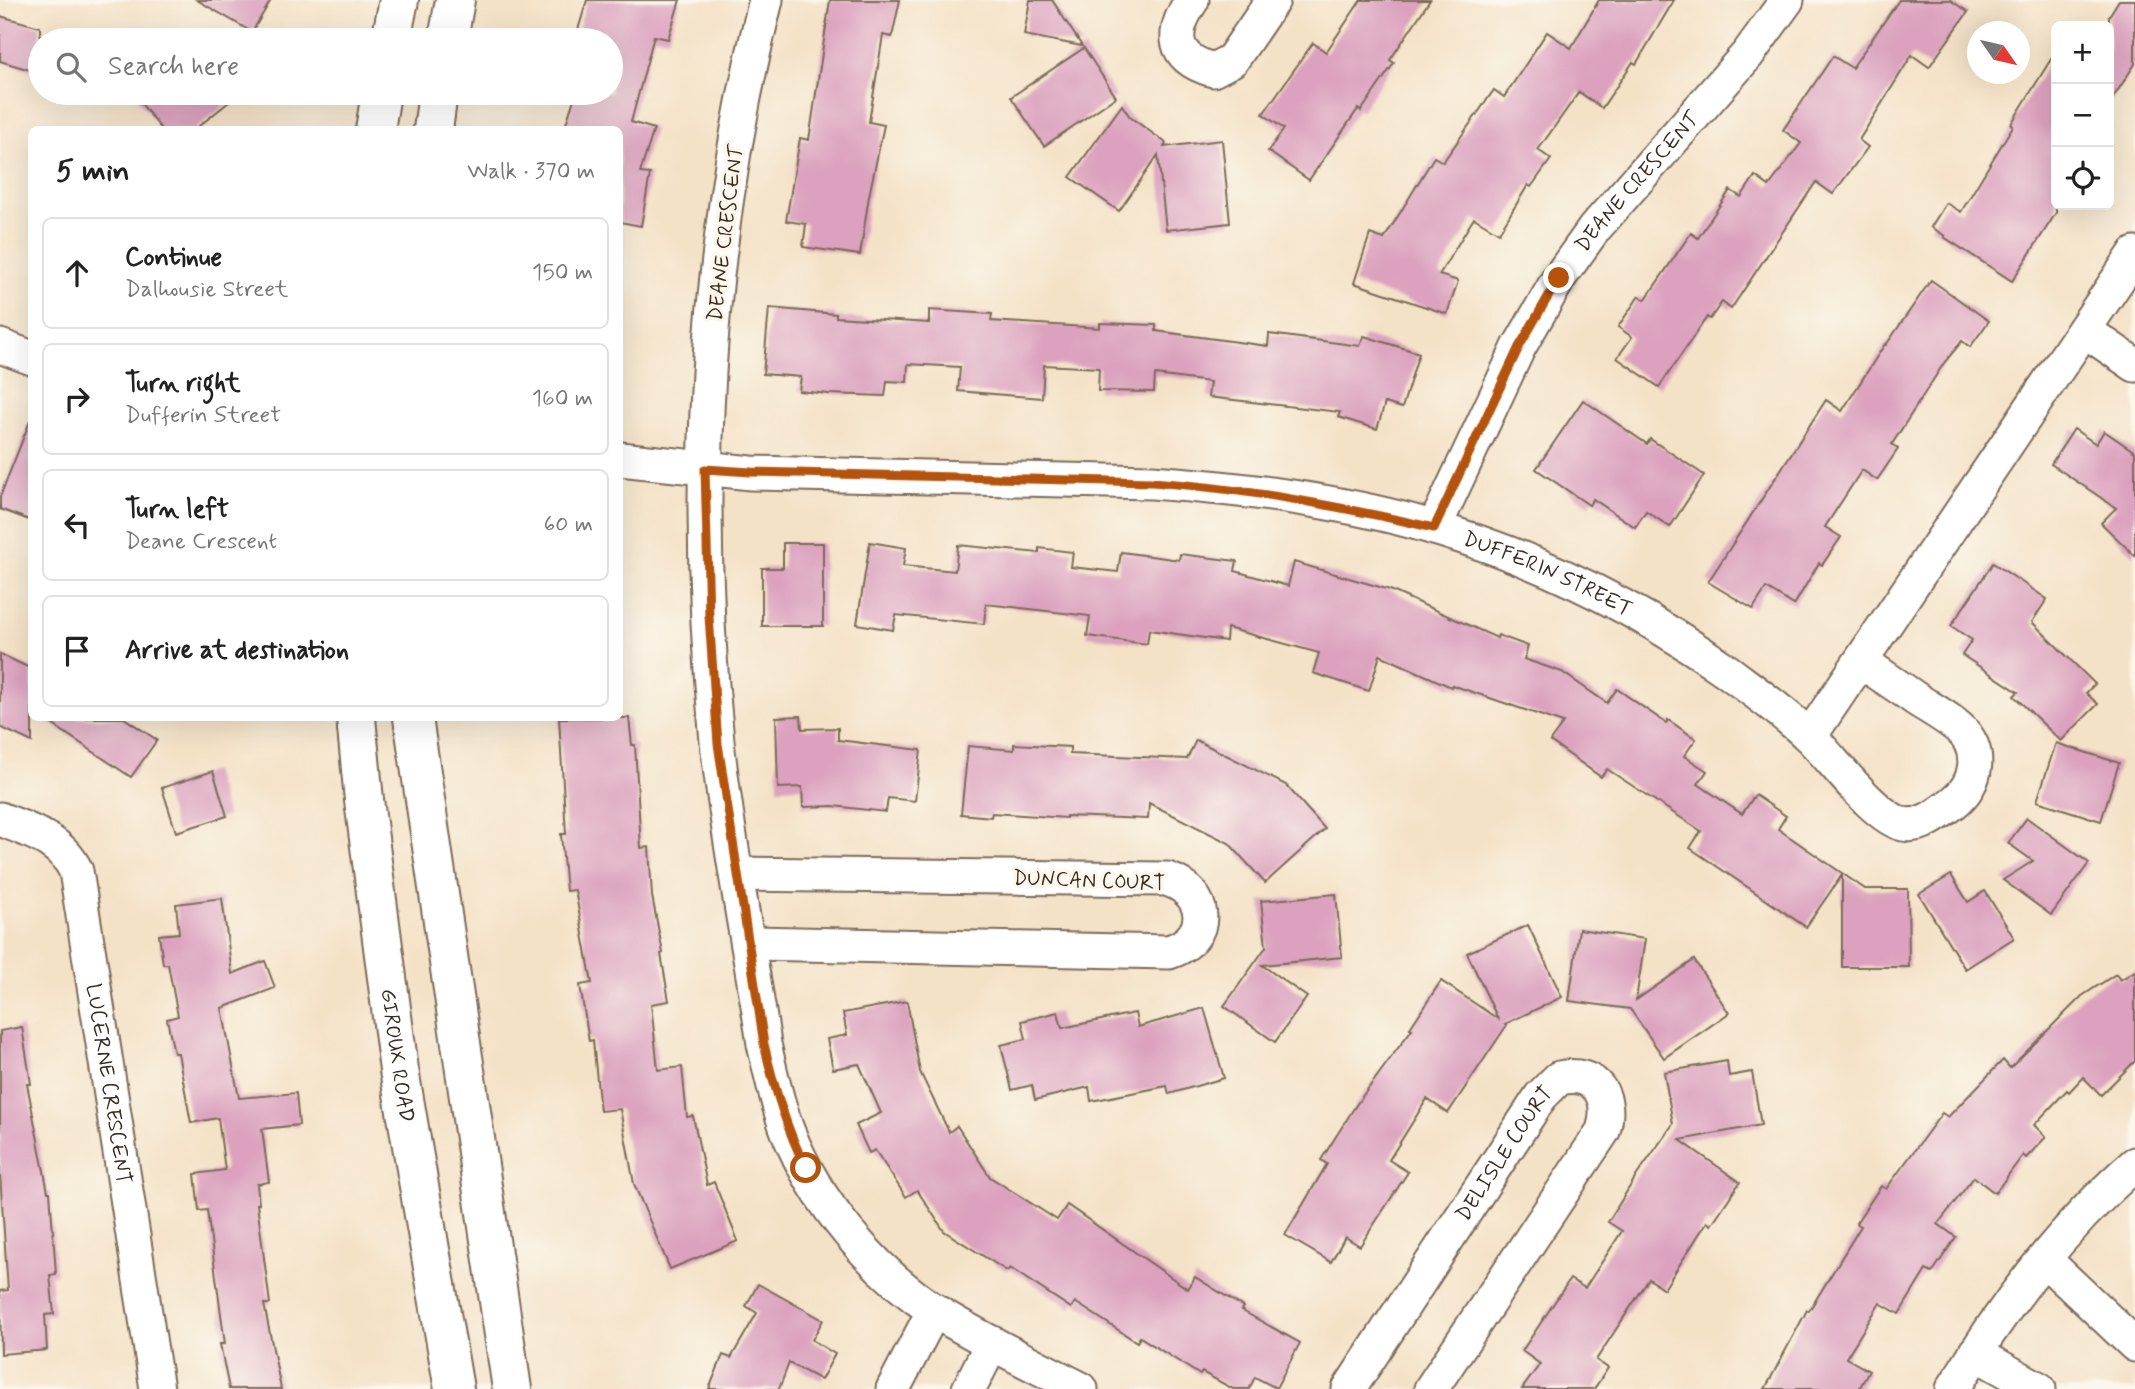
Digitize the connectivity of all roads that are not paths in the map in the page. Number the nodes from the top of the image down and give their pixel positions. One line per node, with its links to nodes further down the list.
1 (399, 0): 7 (main road)
2 (456, 0): 8 (main road)
3 (766, 0): 19 (street, DEANE CRESCENT)
4 (1192, 0): 5 (street)
5 (1273, 0)
6 (1787, 0): 20 (street, DEANE CRESCENT)
7 (393, 28)
8 (450, 28)
9 (379, 105): 11 (main road)
10 (436, 105): 12 (main road)
11 (376, 126)
12 (434, 126)
13 (2135, 254): 14 (street)
14 (2084, 330): 17 (street); 21 (street)
15 (0, 346): 16 (street)
16 (28, 356)
17 (2135, 365)
18 (623, 459): 19 (street, DUFFERIN STREET)
19 (705, 469): 20 (street, DUFFERIN STREET); 26 (street, DEANE CRESCENT)
20 (1434, 528): 24 (street, DUFFERIN STREET)
21 (1861, 661): 24 (street); 24 (street, DUFFERIN STREET)
22 (356, 721): 35 (main road, GIROUX ROAD)
23 (413, 721): 36 (main road)
24 (1810, 736)
25 (0, 819): 34 (street, LUCERNE CRESCENT)
26 (737, 874): 27 (street, DEANE CRESCENT); 27 (street, DUNCAN COURT)
27 (749, 943): 30 (street, DEANE CRESCENT)
28 (2135, 1164): 29 (street)
29 (2044, 1259): 32 (street); 33 (street)
30 (934, 1310): 31 (street, DEANE CRESCENT); 37 (street)
31 (992, 1343): 38 (street); 39 (street, DEANE CRESCENT)
32 (2135, 1345)
33 (1975, 1353): 42 (street); 43 (street)
34 (157, 1389)
35 (454, 1389)
36 (512, 1389)
37 (893, 1389)
38 (968, 1389)
39 (1081, 1389)
40 (1349, 1389): 41 (street, DELISLE COURT)
41 (1431, 1389)
42 (1953, 1389)
43 (2039, 1389)

